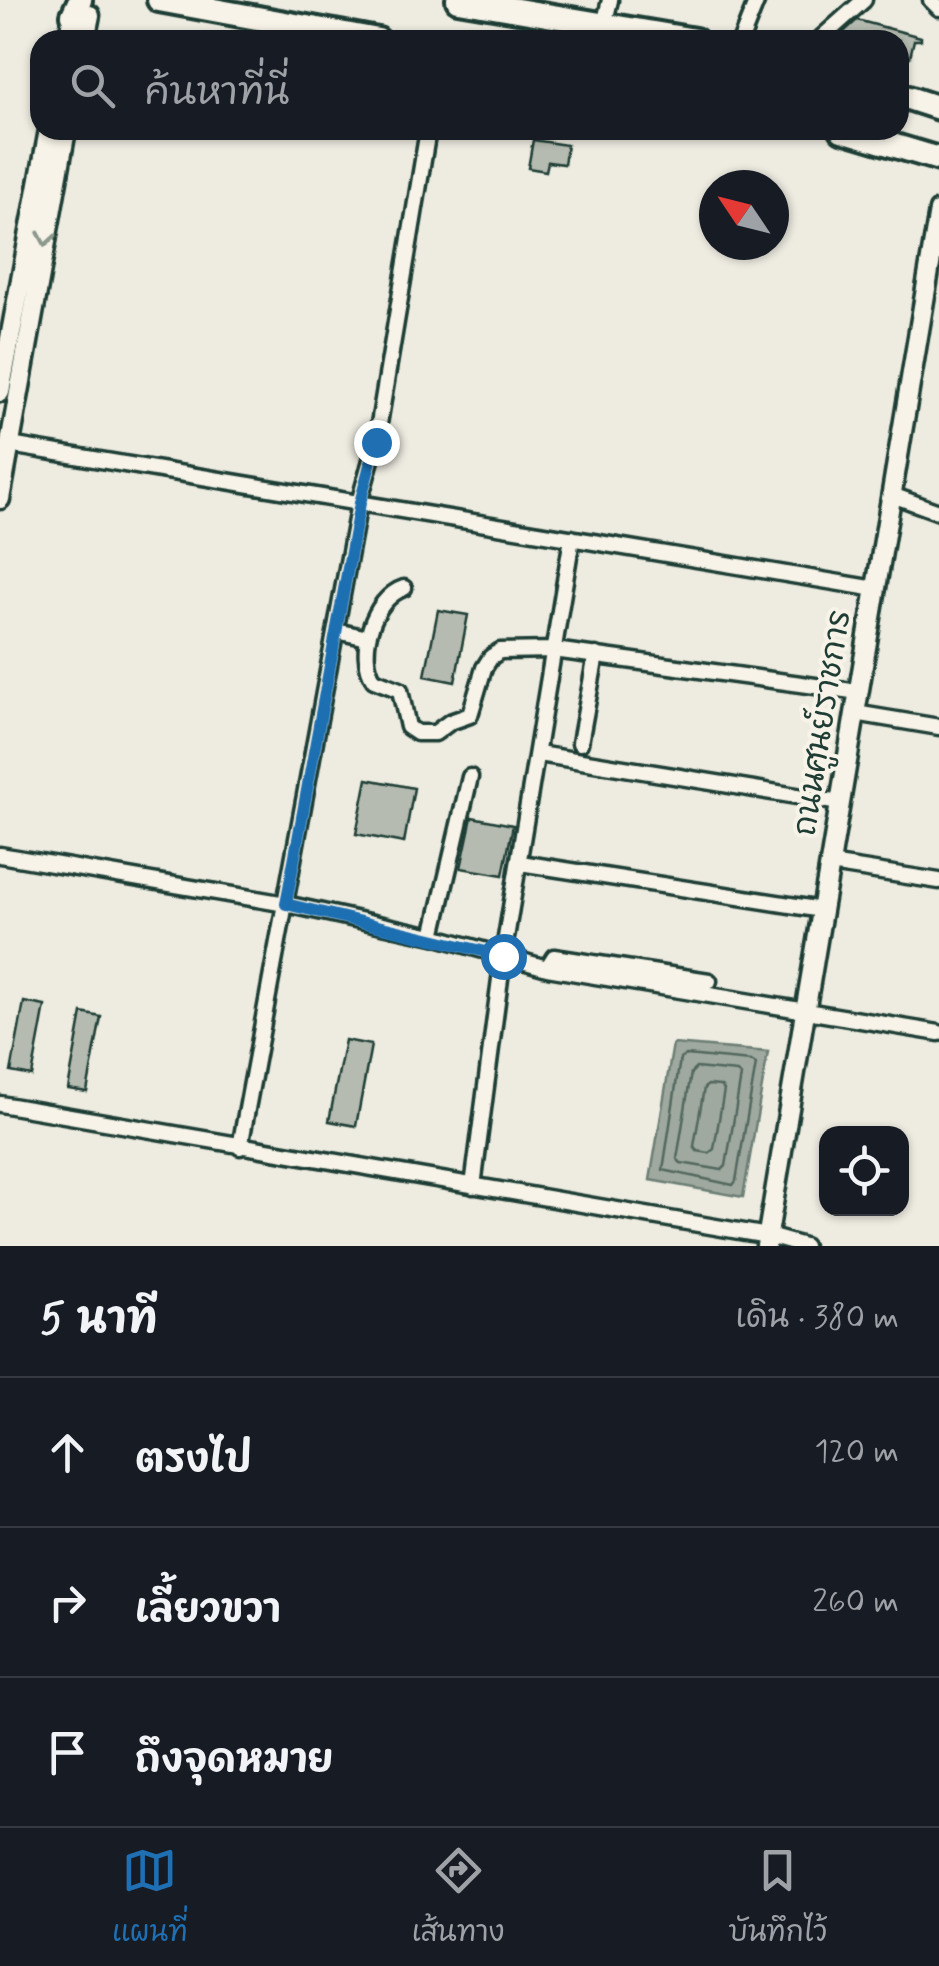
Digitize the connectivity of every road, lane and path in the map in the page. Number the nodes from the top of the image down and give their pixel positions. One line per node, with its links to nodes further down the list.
1 (160, 0): 7 (main road)
2 (458, 0): 9 (main road)
3 (610, 0): 9 (street)
4 (757, 0): 12 (street)
5 (864, 0): 13 (street)
6 (931, 0): 8 (street)
7 (191, 3): 10 (main road)
8 (939, 8)
9 (604, 25): 11 (main road)
10 (327, 30)
11 (634, 30)
12 (745, 30)
13 (830, 30)
14 (909, 98): 15 (main road)
15 (939, 108)
16 (46, 140): 23 (street)
17 (64, 140): 24 (street, one-way to 24)
18 (426, 140): 27 (street)
19 (875, 140): 20 (main road)
20 (939, 159)
21 (939, 211): 22 (street, ถนนศูนย์ราชการ)
22 (932, 290): 25 (street, ถนนศูนย์ราชการ)
23 (0, 392)
24 (5, 448): 26 (street); 27 (street)
25 (892, 495): 28 (street); 31 (street, ถนนศูนย์ราชการ)
26 (0, 499)
27 (360, 503): 29 (street); 32 (street)
28 (939, 512)
29 (572, 538): 31 (street); 34 (street)
30 (404, 588): 33 (street)
31 (876, 589): 36 (street, ถนนศูนย์ราชการ)
32 (336, 631): 33 (street); 47 (street)
33 (368, 638): 34 (street)
34 (554, 650): 35 (street); 40 (street)
35 (596, 655): 36 (street); 39 (street)
36 (859, 692): 37 (street, ถนนศูนย์ราชการ)
37 (855, 713): 38 (street); 42 (street, ถนนศูนย์ราชการ)
38 (939, 727)
39 (580, 743)
40 (538, 754): 42 (street); 44 (street)
41 (470, 777): 49 (street)
42 (840, 802): 45 (street, ถนนศูนย์ราชการ)
43 (0, 856): 47 (street)
44 (520, 863): 48 (street); 50 (street)
45 (830, 864): 46 (street); 48 (street, ถนนศูนย์ราชการ)
46 (939, 881)
47 (286, 904): 49 (street); 56 (street)
48 (822, 910): 53 (street, ถนนศูนย์ราชการ)
49 (432, 936): 50 (street)
50 (503, 956): 51 (street); 57 (street)
51 (547, 968): 52 (street); 53 (street)
52 (710, 981)
53 (805, 1012): 54 (street); 58 (street, ถนนศูนย์ราชการ)
54 (939, 1033)
55 (0, 1104): 56 (street)
56 (240, 1147): 57 (street)
57 (472, 1186): 58 (street)
58 (767, 1241): 59 (street)
59 (804, 1246)

